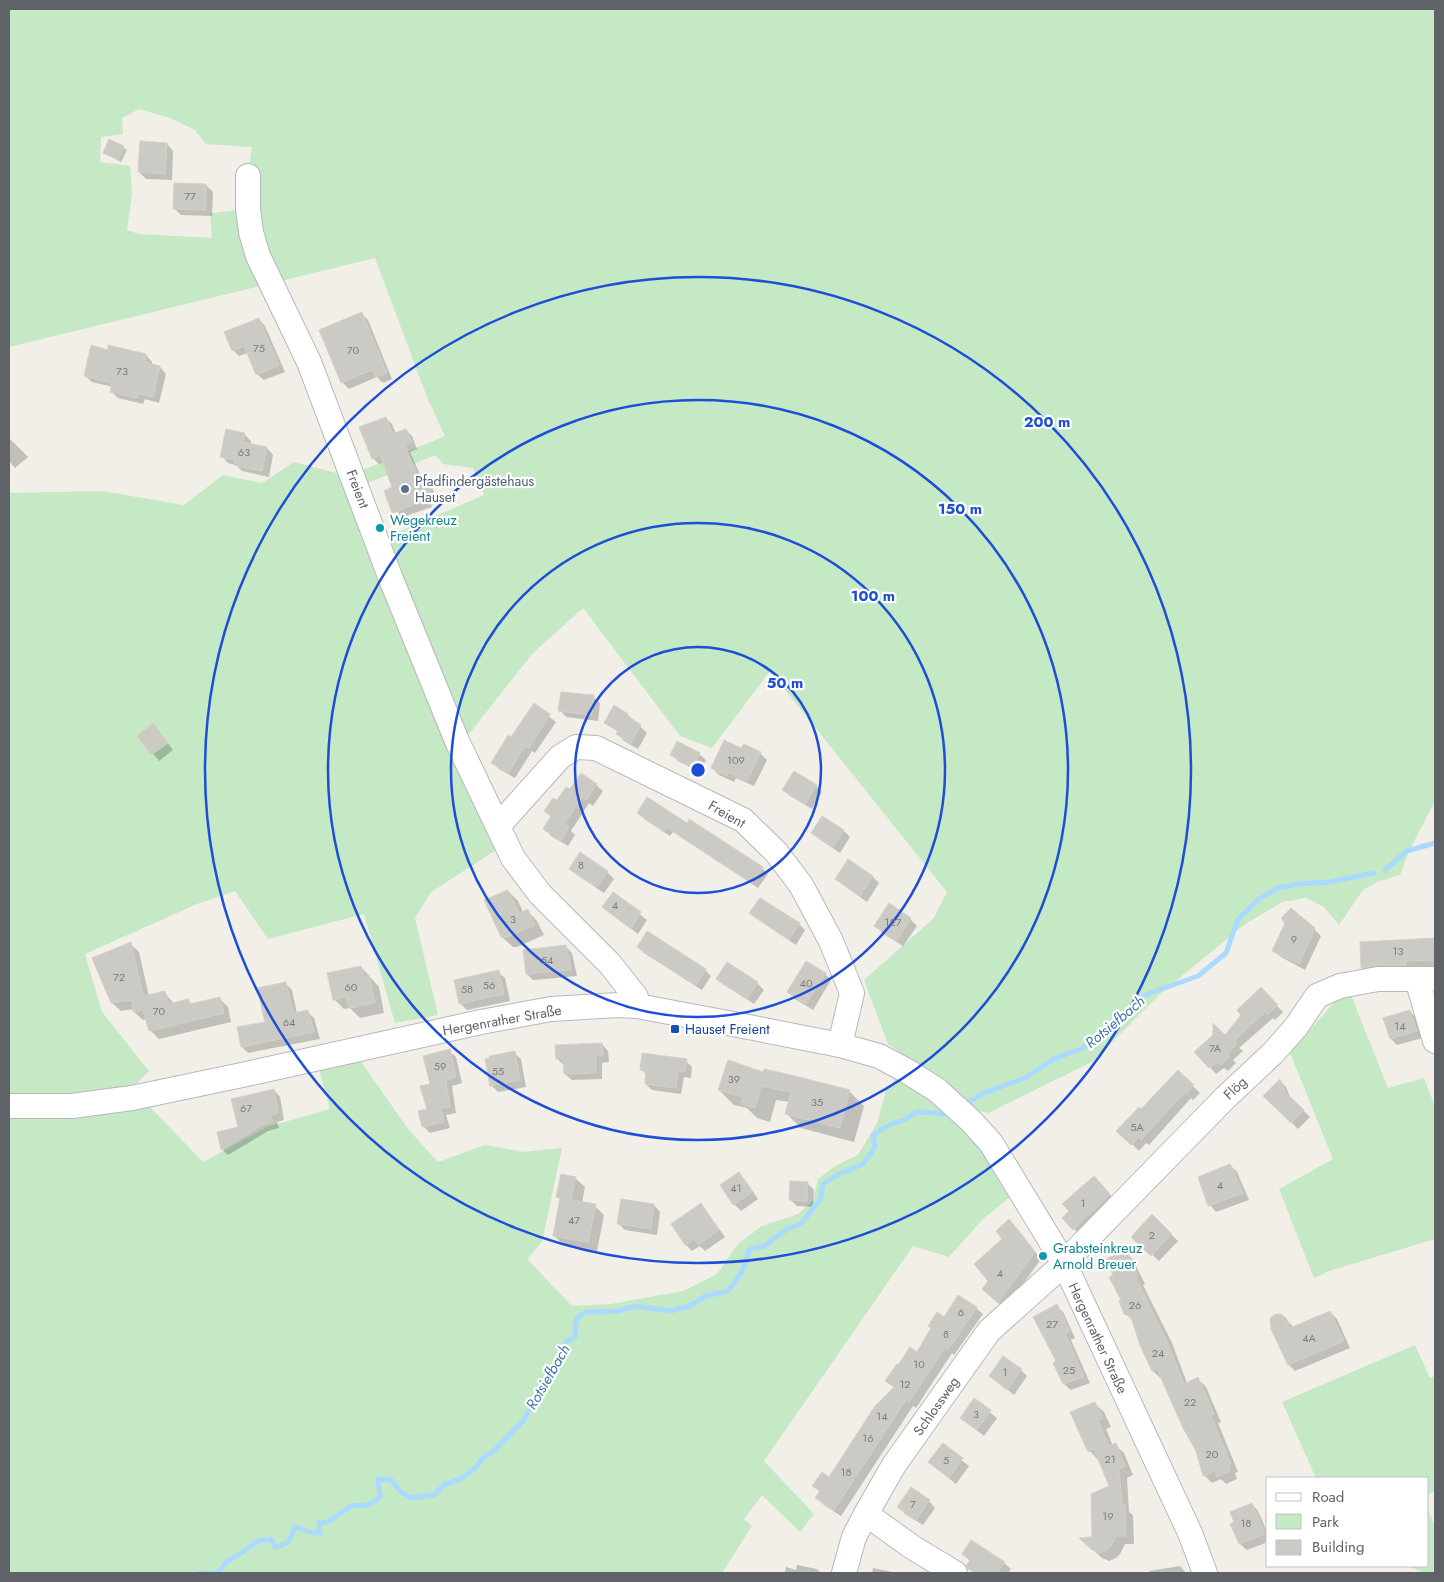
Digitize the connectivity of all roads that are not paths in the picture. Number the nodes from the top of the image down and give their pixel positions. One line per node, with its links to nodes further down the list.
1 (248, 176): 2 (street, Freient)
2 (498, 825): 4 (street, Freient); 6 (street, Freient)
3 (1426, 979): 5 (street); 8 (street, Flög)
4 (637, 1006): 6 (street, Hergenrather Straße); 7 (street, Hergenrather Straße)
5 (1435, 1041)
6 (840, 1045): 8 (street, Hergenrather Straße)
7 (9, 1106)
8 (1064, 1263): 9 (street, Schlossweg); 12 (street, Hergenrather Straße)
9 (866, 1514): 10 (street, Schlossweg); 11 (street)
10 (844, 1573)
11 (955, 1573)
12 (1204, 1573)

